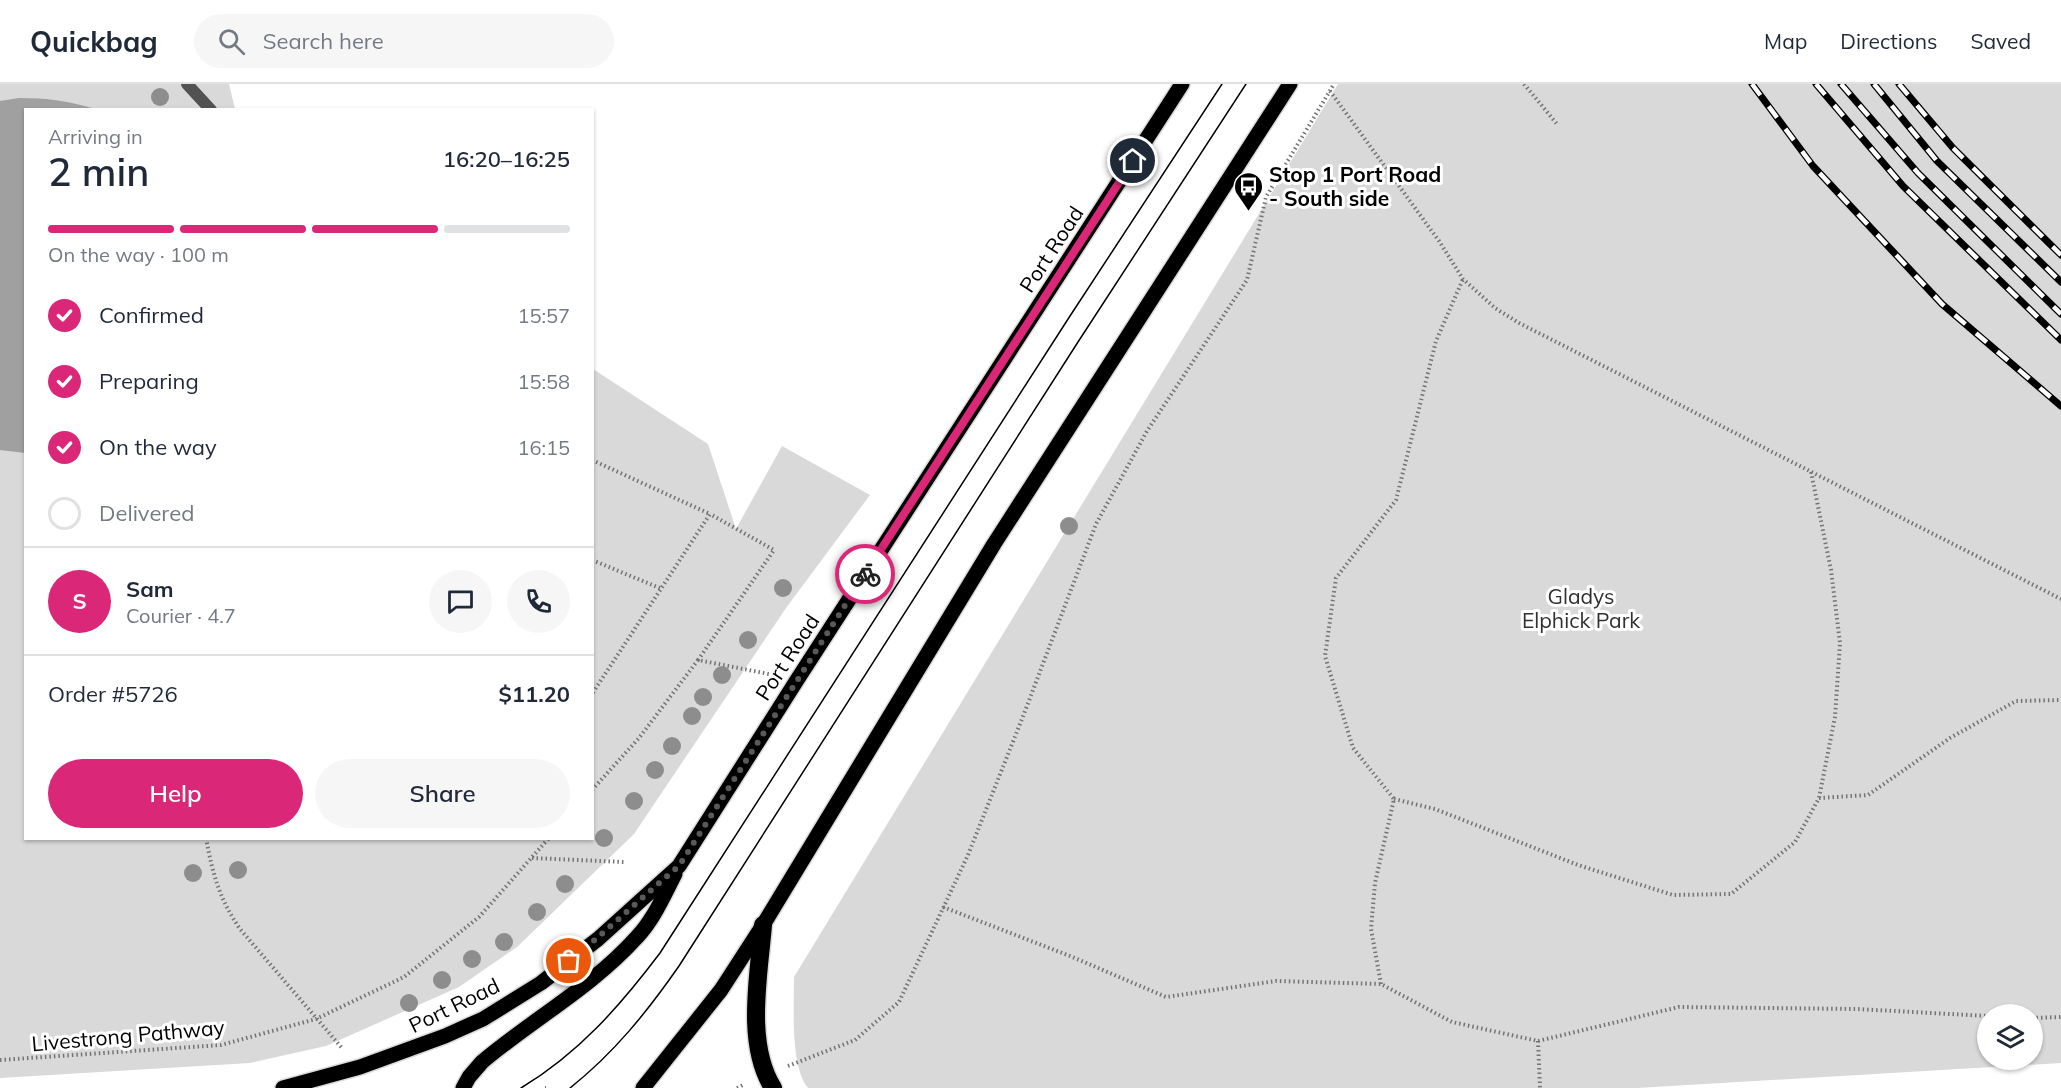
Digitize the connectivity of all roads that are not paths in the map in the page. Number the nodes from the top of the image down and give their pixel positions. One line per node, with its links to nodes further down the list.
1 (188, 84): 4 (lane)
2 (1182, 84): 5 (main road, Port Road)
3 (1290, 84): 6 (main road)
4 (209, 108)
5 (679, 866): 7 (main road, Port Road); 8 (main road)
6 (763, 925): 9 (main road); 10 (highway)
7 (283, 1088)
8 (463, 1088)
9 (643, 1088)
10 (773, 1088)

